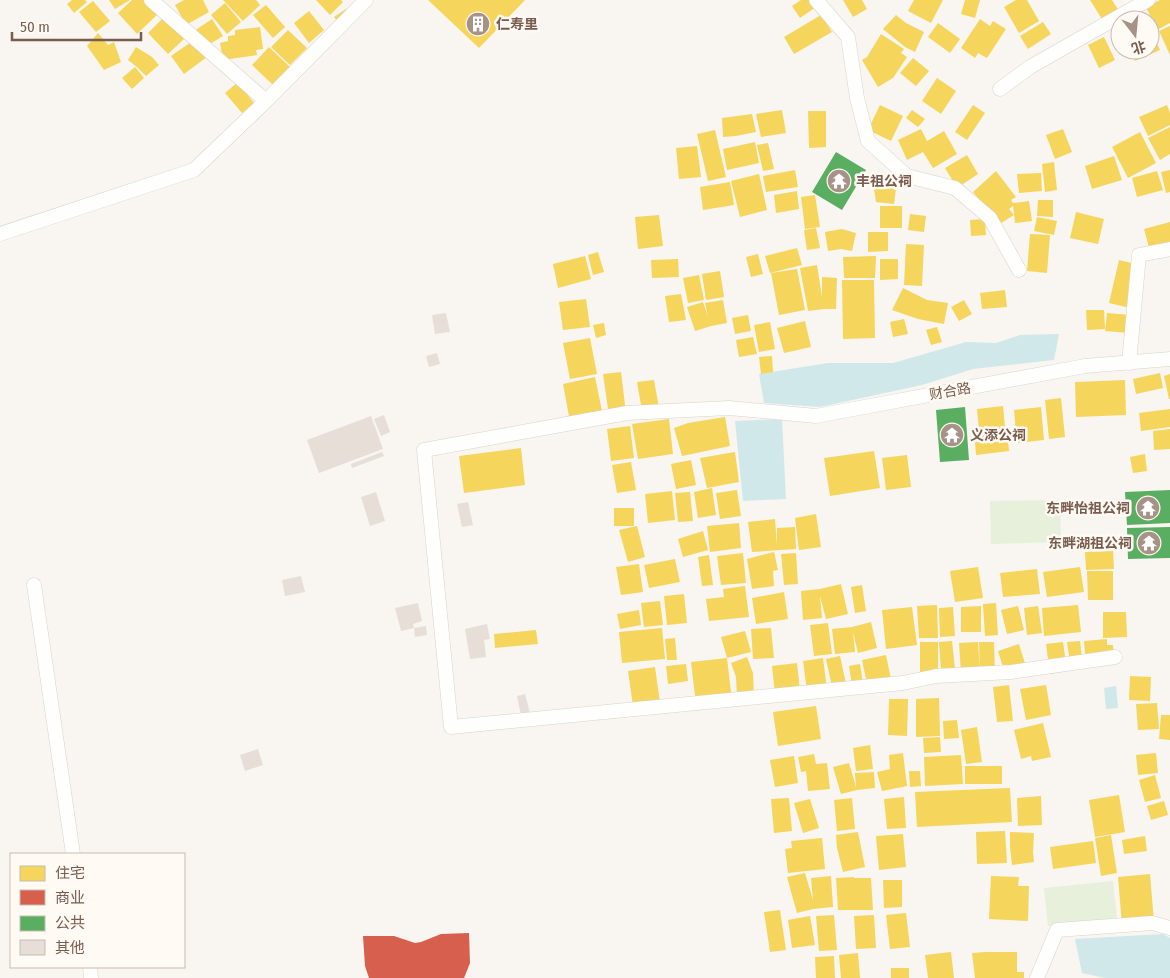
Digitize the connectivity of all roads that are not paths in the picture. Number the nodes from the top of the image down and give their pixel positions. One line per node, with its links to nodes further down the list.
1 (151, 0): 6 (street)
2 (366, 0): 6 (street)
3 (816, 0): 9 (street)
4 (1148, 0): 5 (street)
5 (1000, 88)
6 (266, 101): 7 (street)
7 (0, 234)
8 (1170, 249): 11 (street)
9 (1019, 270)
10 (1170, 360): 11 (street, 财合路)
11 (1129, 363): 13 (street, 财合路)
12 (34, 585): 14 (street)
13 (1115, 657)
14 (73, 853)
15 (1170, 928): 16 (street)
16 (1037, 978)

